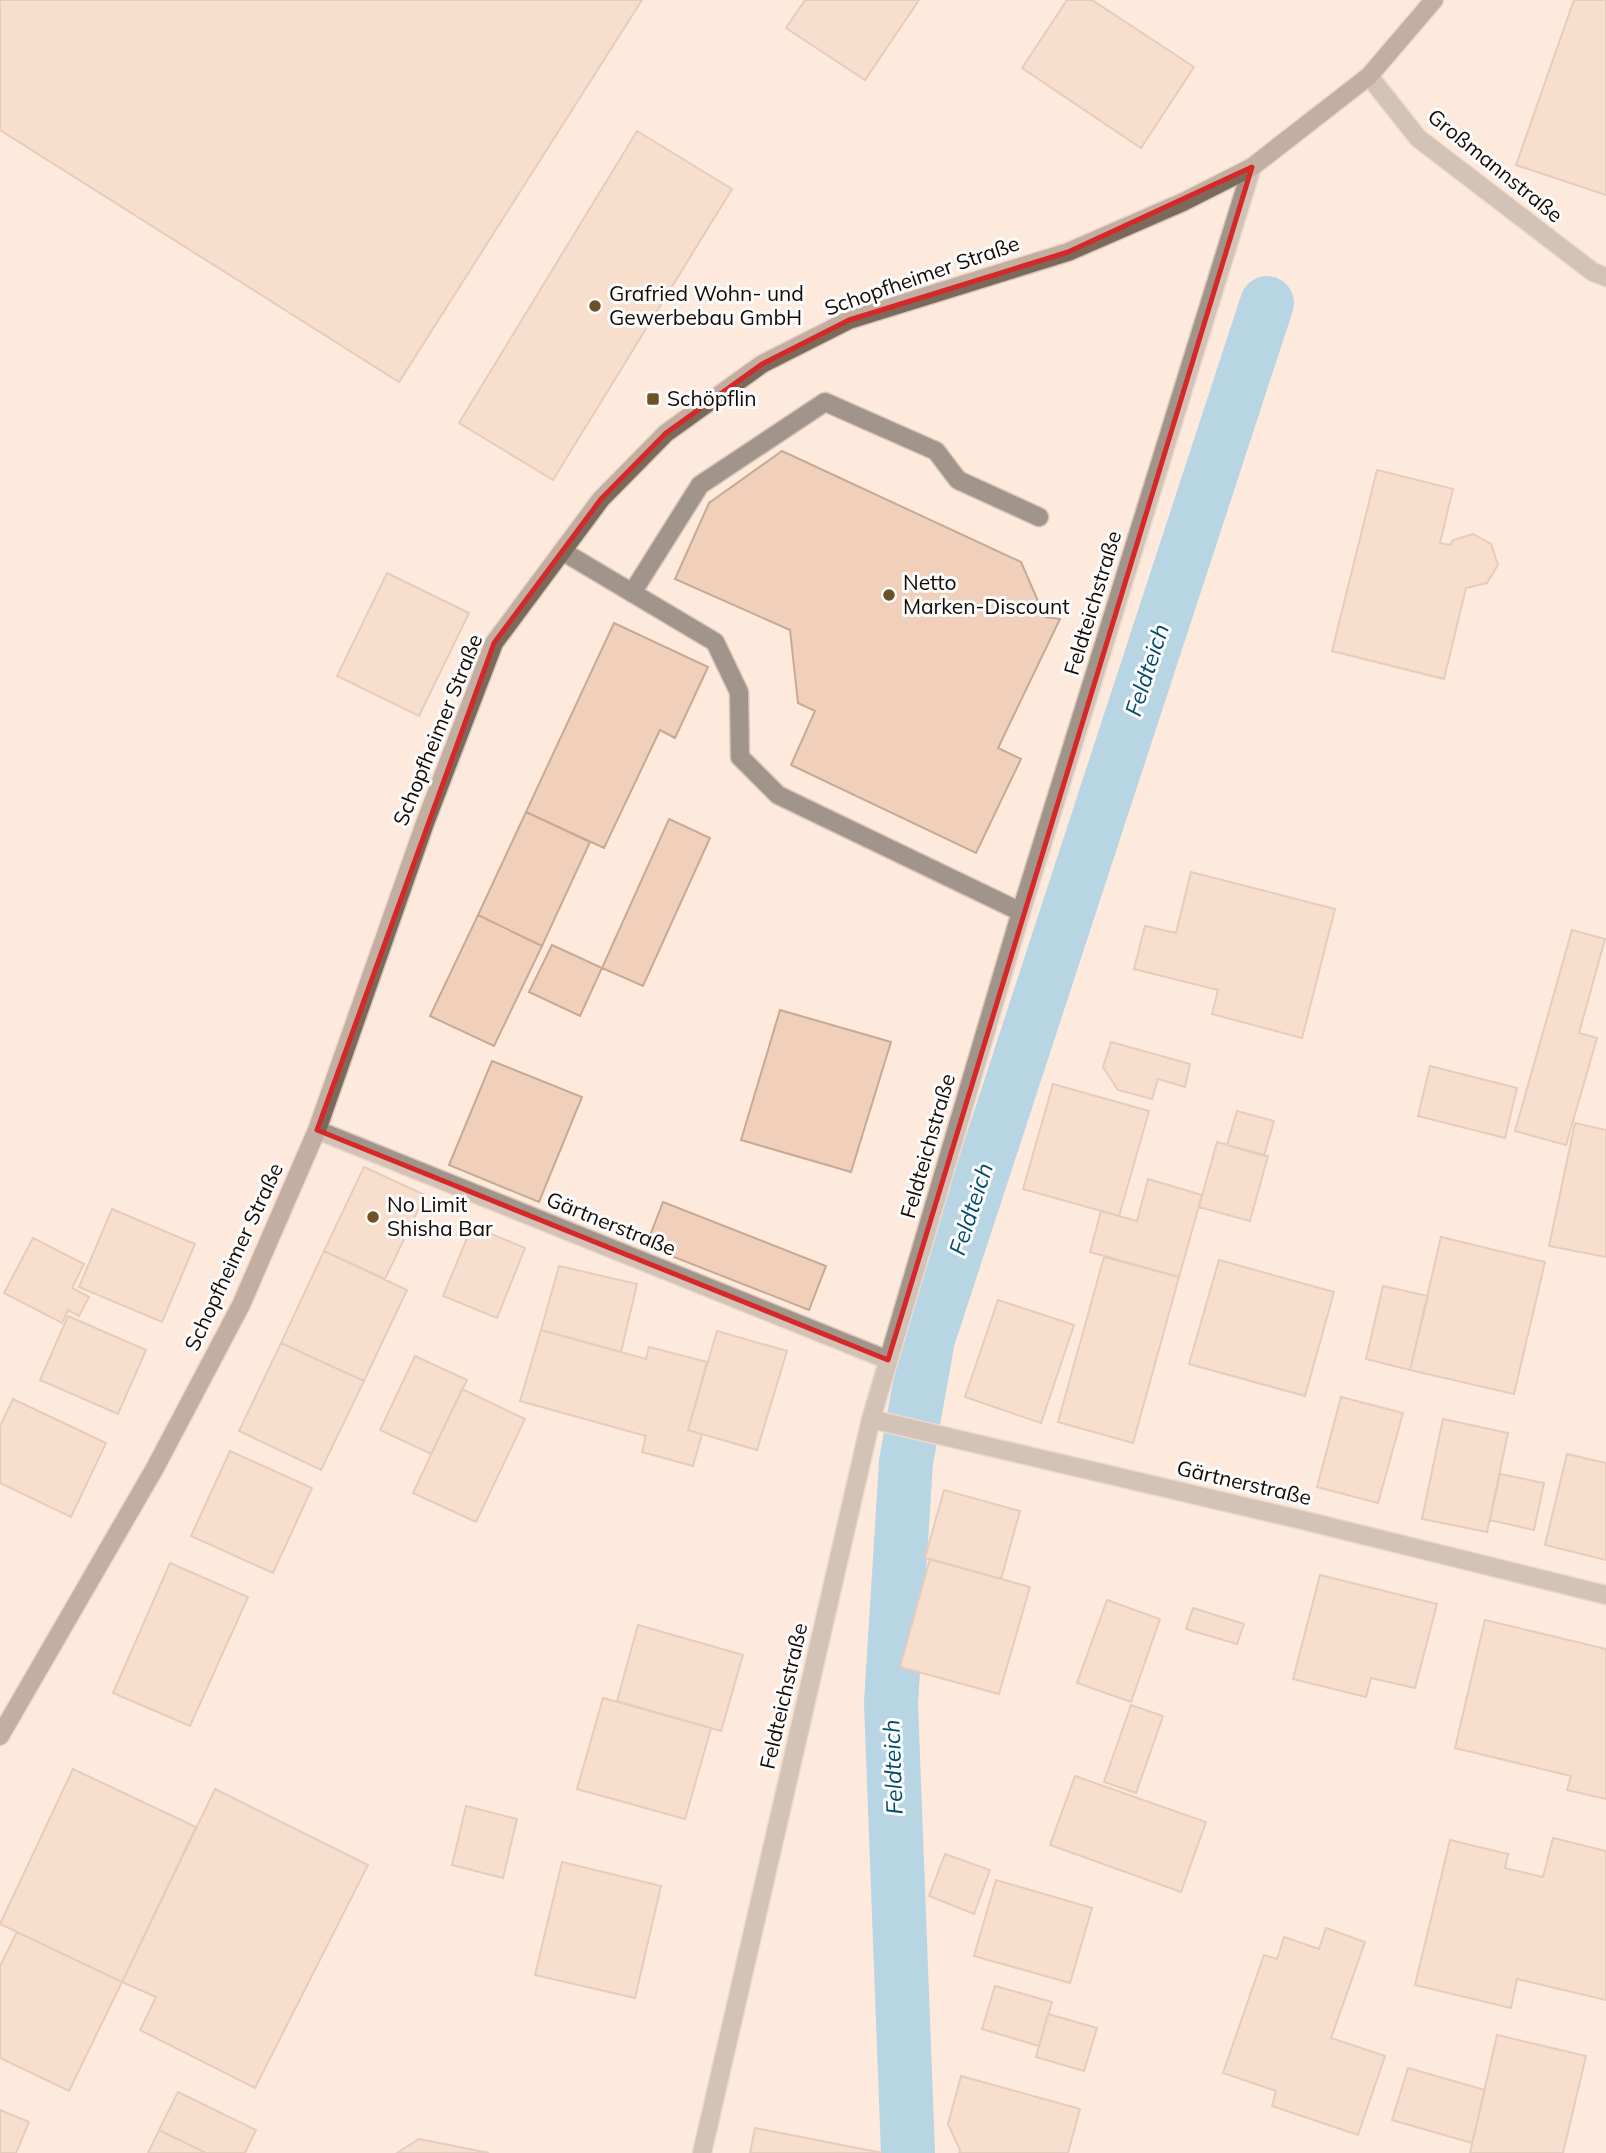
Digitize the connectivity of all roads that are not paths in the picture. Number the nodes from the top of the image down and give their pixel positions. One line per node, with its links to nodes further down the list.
1 (1434, 0): 2 (main road, Schopfheimer Straße)
2 (1368, 76): 3 (main road, Schopfheimer Straße); 4 (street, Großmannstraße)
3 (1252, 167): 6 (main road, Schopfheimer Straße); 8 (street, Feldteichstraße)
4 (1606, 277)
5 (1039, 517): 7 (street)
6 (562, 551): 7 (street); 9 (main road, Schopfheimer Straße)
7 (632, 593): 8 (street)
8 (1021, 912): 10 (street, Feldteichstraße)
9 (317, 1130): 10 (street, Gärtnerstraße); 13 (main road, Schopfheimer Straße)
10 (888, 1360): 11 (street, Feldteichstraße)
11 (871, 1419): 12 (street, Gärtnerstraße); 14 (street, Feldteichstraße)
12 (1606, 1595)
13 (0, 1736)
14 (702, 2153)

